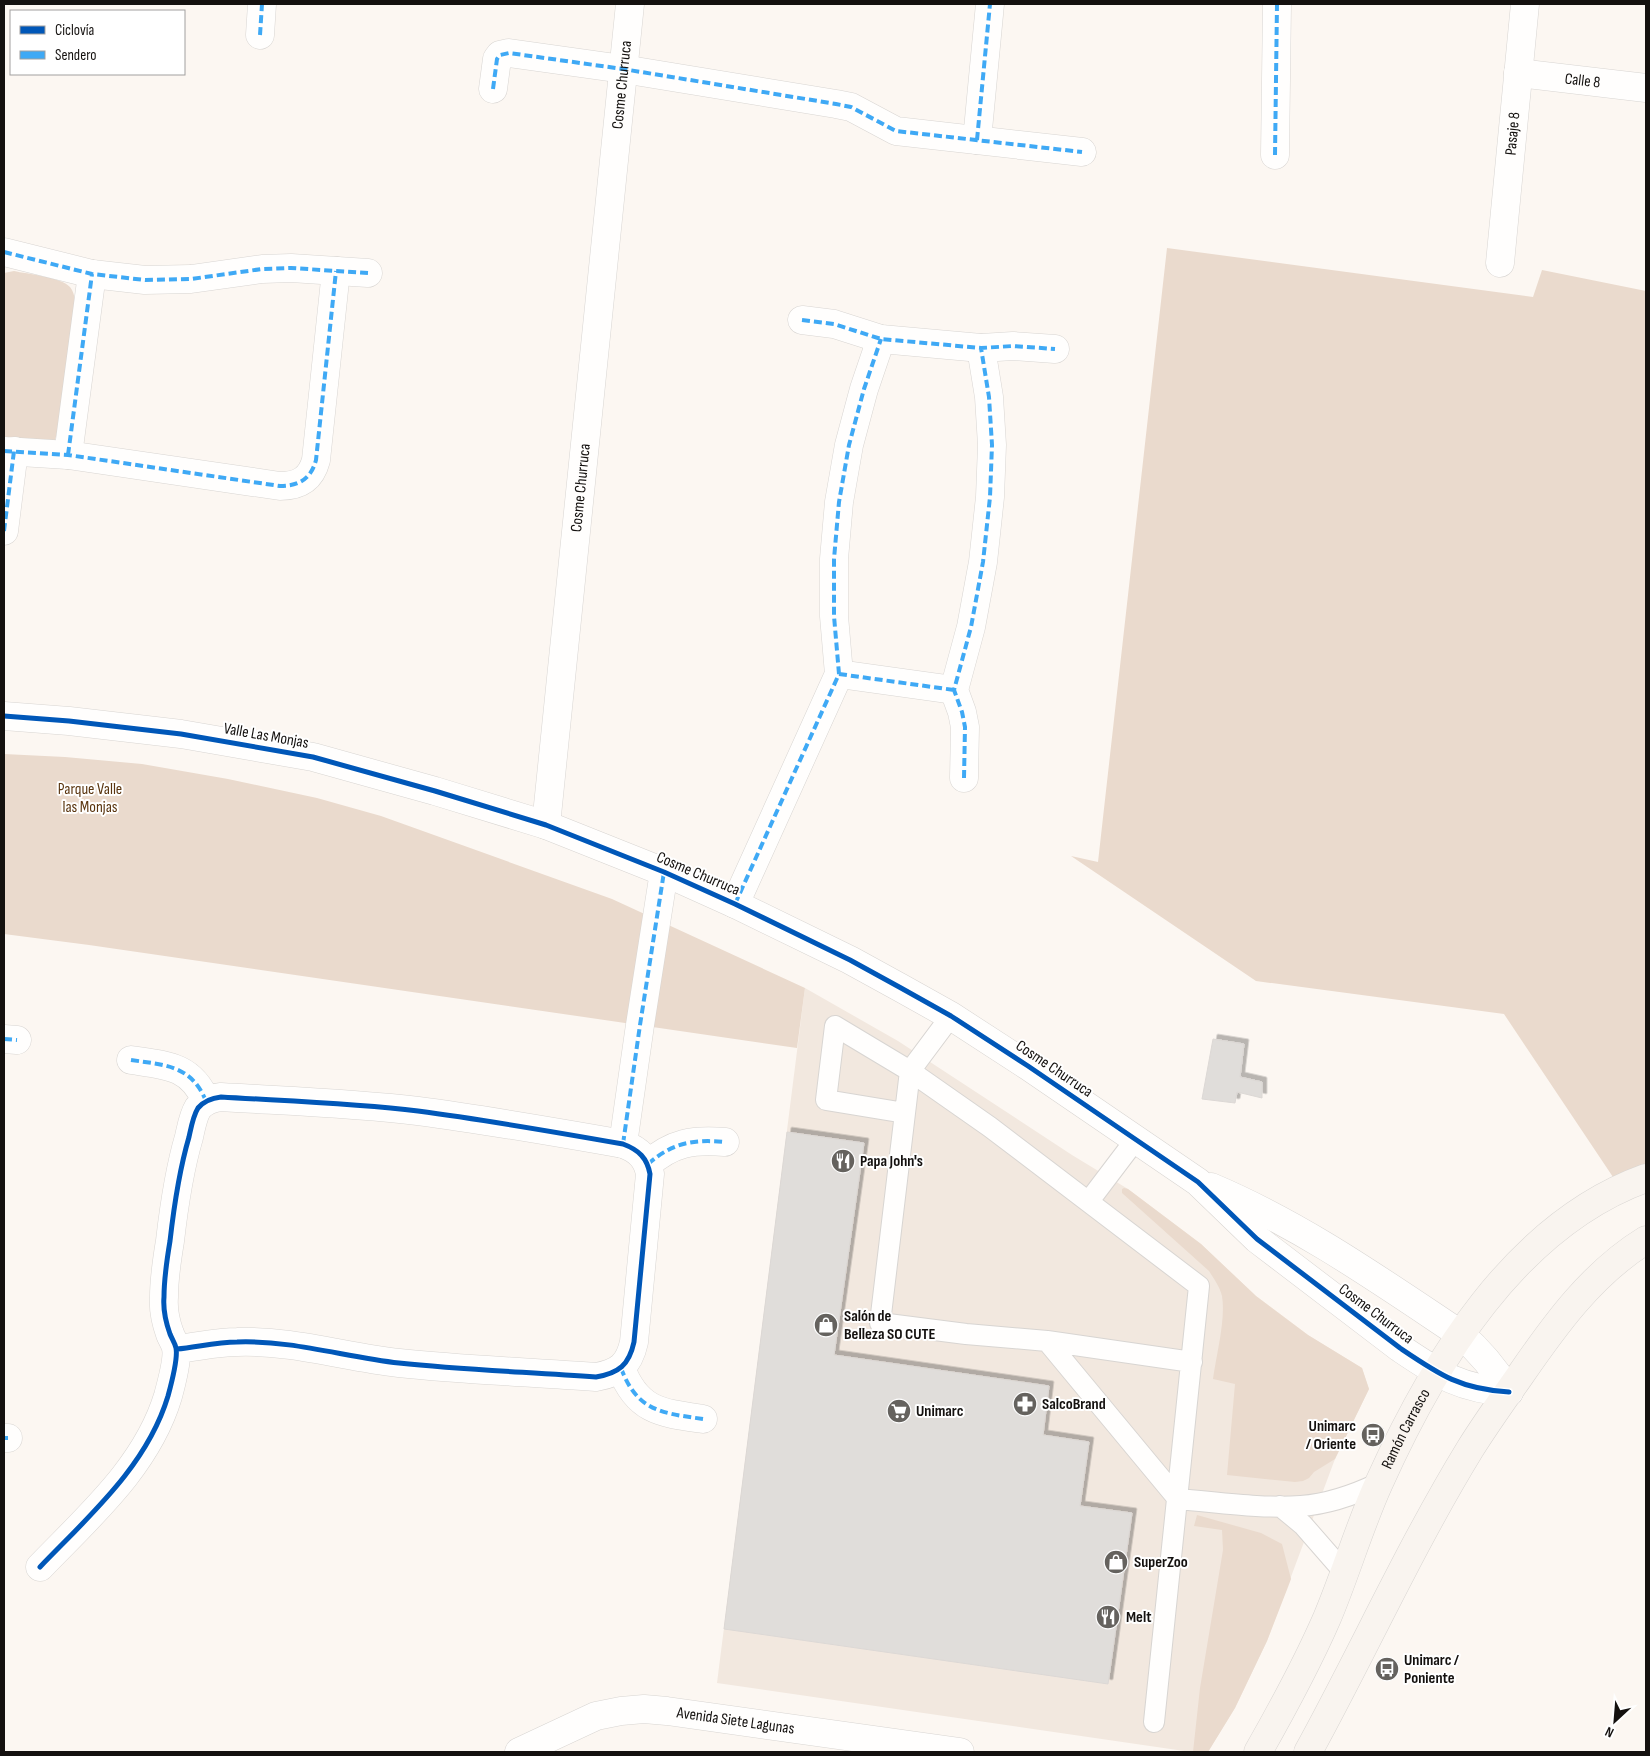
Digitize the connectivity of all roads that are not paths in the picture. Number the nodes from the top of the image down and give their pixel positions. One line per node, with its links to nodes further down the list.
1 (262, 4): 6 (street)
2 (630, 4): 7 (street, Cosme Churruca)
3 (990, 4): 11 (street)
4 (1276, 4): 13 (street)
5 (1525, 4): 8 (street, Pasaje 8)
6 (260, 35)
7 (623, 69): 10 (street); 11 (street); 30 (street, Cosme Churruca)
8 (1518, 73): 9 (street, Calle 8); 15 (street, Pasaje 8)
9 (1646, 88)
10 (493, 89)
11 (977, 140): 12 (street)
12 (1082, 152)
13 (1275, 155)
14 (4, 252): 18 (street)
15 (1500, 263)
16 (336, 271): 17 (street); 18 (street); 24 (street)
17 (368, 273)
18 (92, 274): 24 (street)
19 (802, 320): 20 (street)
20 (881, 339): 21 (street); 26 (street)
21 (981, 348): 22 (street); 27 (street)
22 (1055, 348)
23 (9, 451): 24 (street); 25 (street)
24 (68, 455)
25 (4, 531)
26 (839, 674): 27 (street); 32 (street)
27 (954, 690): 29 (street)
28 (4, 716): 30 (street, Valle Las Monjas)
29 (964, 778)
30 (546, 825): 31 (street, Cosme Churruca)
31 (664, 872): 32 (street, Cosme Churruca); 40 (street)
32 (736, 904): 33 (street, Cosme Churruca)
33 (951, 1016): 35 (lane); 38 (street, Cosme Churruca)
34 (131, 1060): 36 (street)
35 (910, 1070): 37 (lane); 37 (lane); 44 (lane)
36 (206, 1101): 40 (street); 48 (street)
37 (905, 1113): 47 (lane)
38 (1136, 1139): 43 (street, Cosme Churruca); 44 (lane)
39 (724, 1142): 41 (street)
40 (623, 1144): 41 (street)
41 (648, 1164): 50 (street)
42 (1646, 1178): 46 (main road, Ramón Carrasco)
43 (1198, 1182): 46 (street, Cosme Churruca); 51 (street, Cosme Churruca)
44 (1089, 1200): 49 (lane)
45 (1646, 1240): 52 (main road)
46 (1460, 1334): 51 (main road, Ramón Carrasco); 52 (street, Cosme Churruca)
47 (1047, 1341): 49 (lane); 55 (lane)
48 (177, 1349): 50 (street); 57 (street)
49 (1192, 1362): 55 (lane)
50 (621, 1368): 53 (street)
51 (1437, 1372): 52 (street, Cosme Churruca); 54 (main road, Ramón Carrasco)
52 (1509, 1392): 63 (main road)
53 (702, 1419)
54 (1379, 1483): 56 (lane); 58 (main road, Ramón Carrasco)
55 (1178, 1498): 56 (lane); 59 (lane)
56 (1280, 1506): 58 (lane)
57 (40, 1567)
58 (1344, 1572): 62 (main road, Ramón Carrasco)
59 (1154, 1722)
60 (519, 1752): 61 (street, Avenida Siete Lagunas)
61 (960, 1752)
62 (1258, 1752)
63 (1308, 1752)

